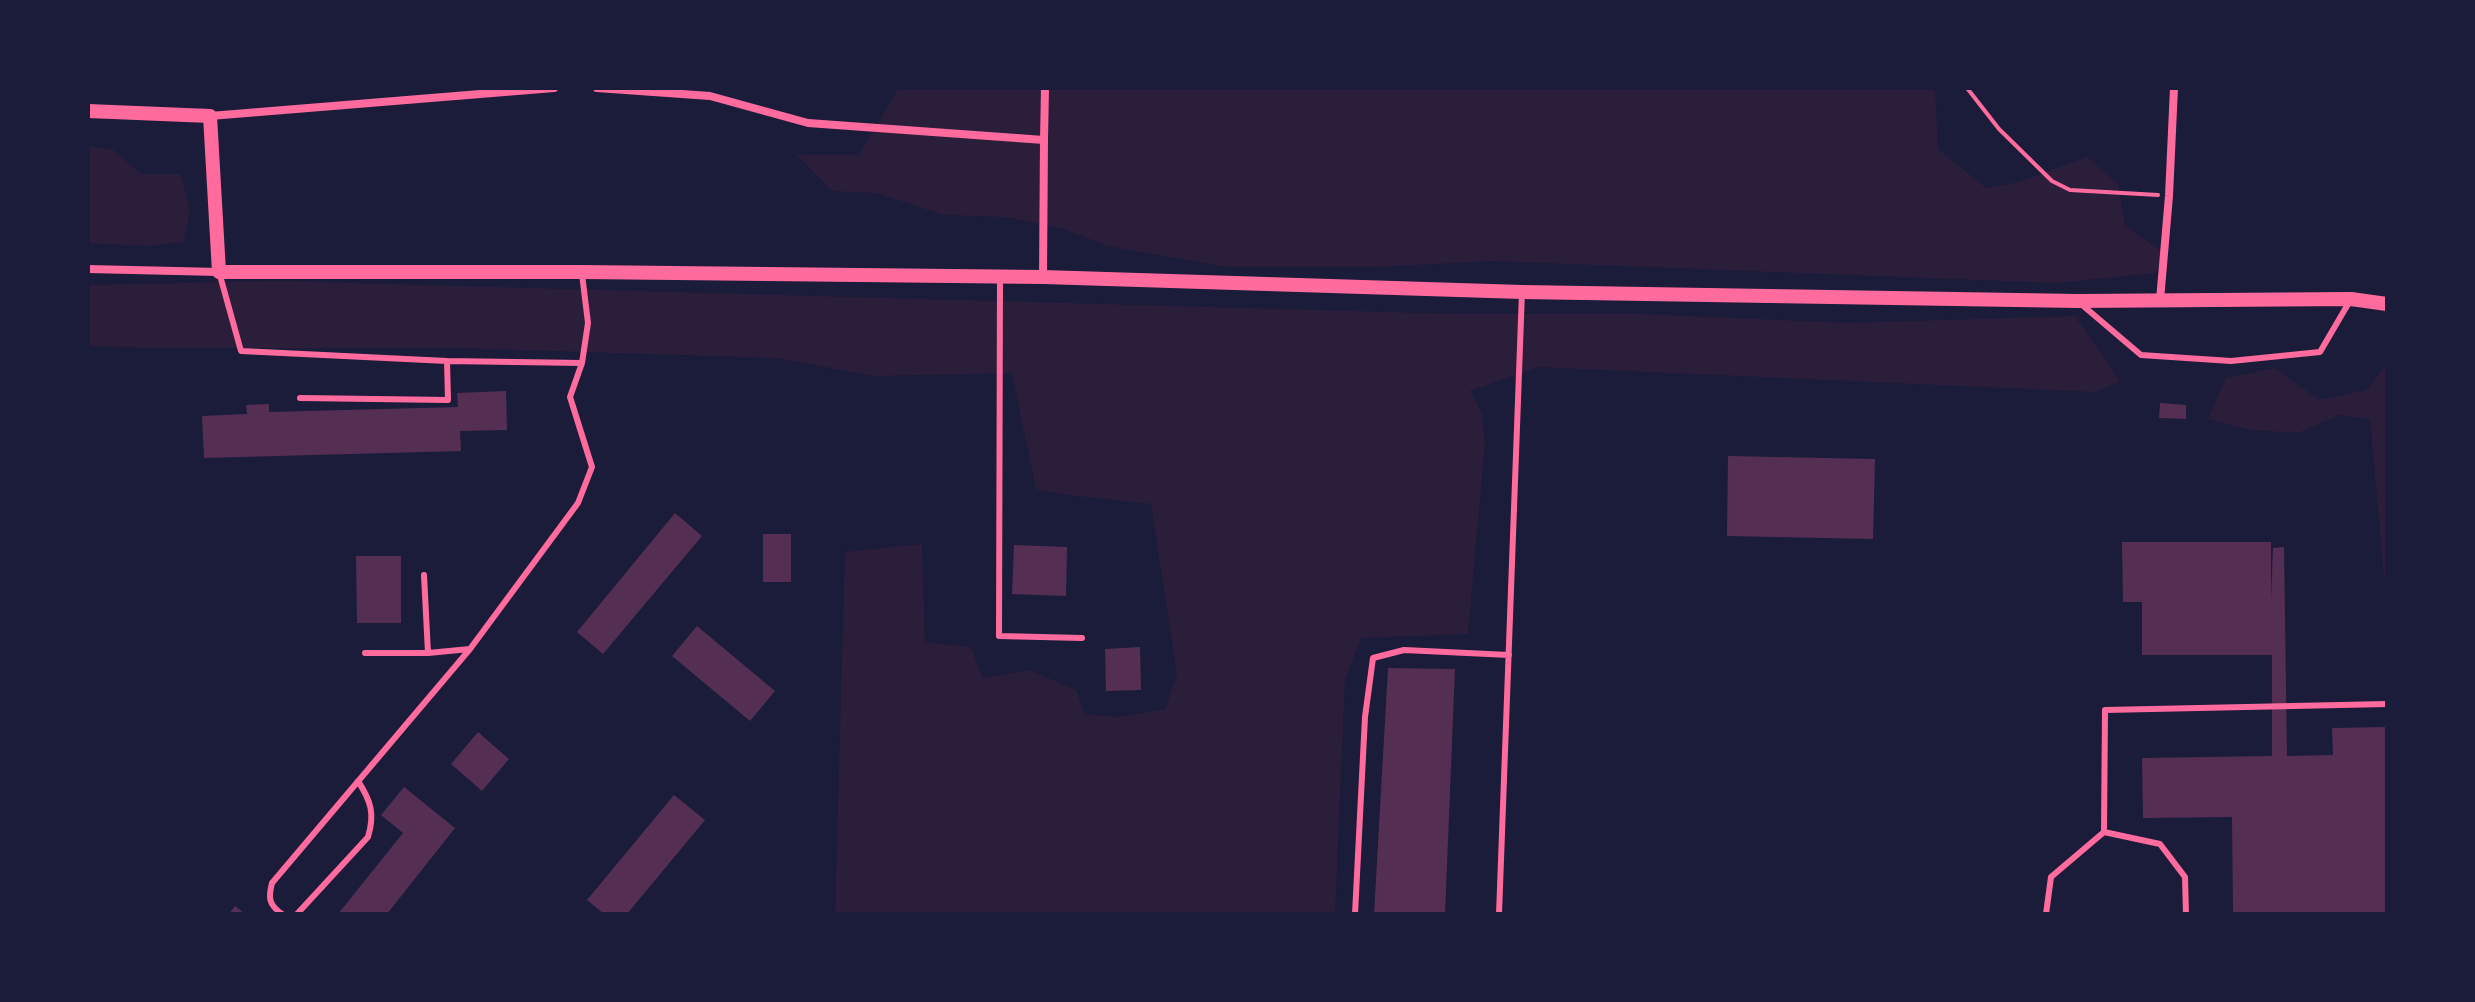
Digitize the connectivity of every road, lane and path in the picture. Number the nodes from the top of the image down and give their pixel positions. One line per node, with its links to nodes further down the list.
1 (554, 88): 7 (street)
2 (597, 88): 8 (street)
3 (1045, 88): 8 (street)
4 (1967, 88): 9 (path)
5 (2174, 88): 9 (street)
6 (88, 111): 7 (street)
7 (210, 116): 11 (street)
8 (1044, 140): 14 (street)
9 (2169, 196): 17 (street)
10 (88, 269): 11 (street)
11 (219, 272): 12 (street); 20 (lane)
12 (582, 272): 13 (street); 21 (lane)
13 (1000, 276): 14 (street); 24 (lane)
14 (1043, 277): 15 (street)
15 (1522, 292): 18 (street); 28 (lane)
16 (2351, 299): 17 (street); 18 (lane); 19 (street)
17 (2160, 300): 18 (street)
18 (2078, 301)
19 (2387, 304)
20 (447, 361): 21 (lane); 22 (lane)
21 (582, 363): 25 (lane)
22 (300, 398)
23 (424, 575): 27 (lane)
24 (1082, 638)
25 (470, 649): 27 (lane); 30 (lane)
26 (365, 653): 27 (lane)
27 (428, 653)
28 (1509, 655): 34 (lane); 35 (lane)
29 (2387, 704): 31 (lane)
30 (358, 781): 32 (lane); 33 (lane)
31 (2104, 832): 36 (lane); 37 (lane)
32 (282, 914)
33 (297, 914)
34 (1355, 914)
35 (1499, 914)
36 (2046, 914)
37 (2186, 914)

